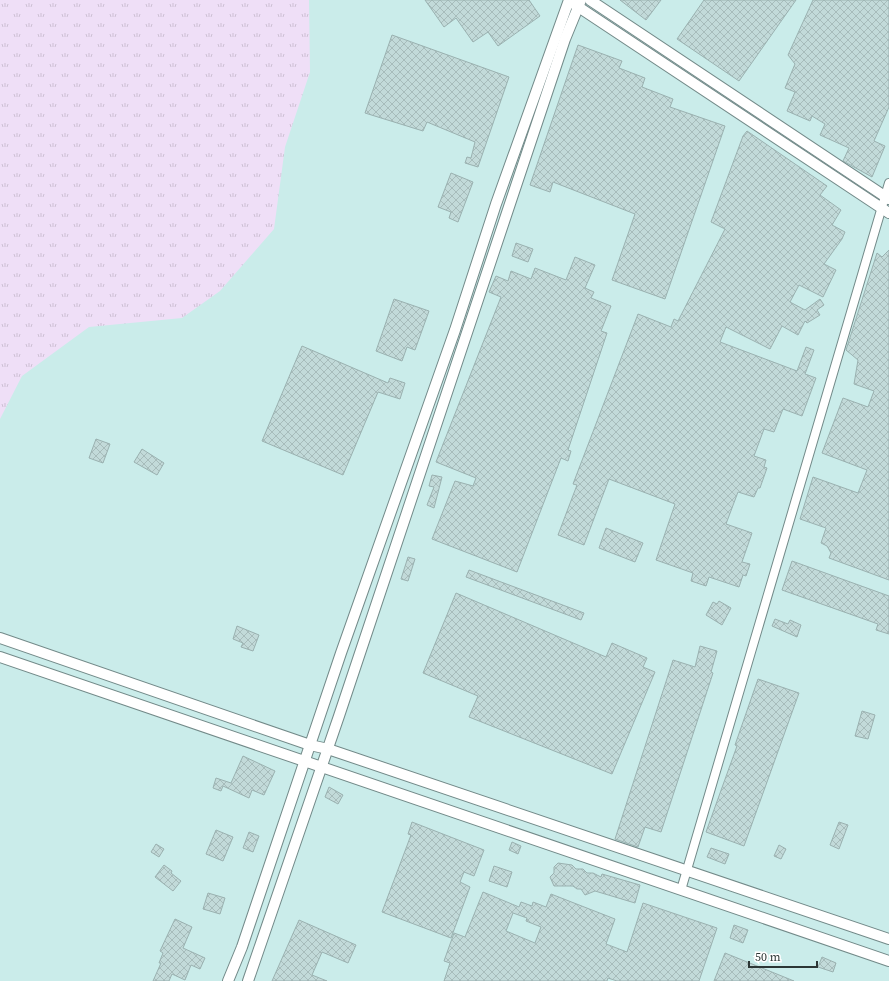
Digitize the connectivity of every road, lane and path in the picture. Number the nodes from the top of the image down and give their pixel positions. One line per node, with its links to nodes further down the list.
1 (568, 0): 3 (street); 9 (street)
2 (590, 0): 5 (street)
3 (580, 4): 6 (street); 10 (street)
4 (889, 184): 5 (street)
5 (887, 198): 6 (street)
6 (886, 211): 13 (street)
7 (0, 638): 9 (street)
8 (0, 657): 11 (street)
9 (310, 745): 10 (street); 11 (street)
10 (328, 749): 12 (street); 13 (street)
11 (305, 760): 12 (street); 17 (street)
12 (322, 766): 14 (street); 18 (street)
13 (687, 871): 14 (street); 15 (street)
14 (681, 890): 16 (street)
15 (889, 939)
16 (889, 961)
17 (228, 981)
18 (248, 981)

